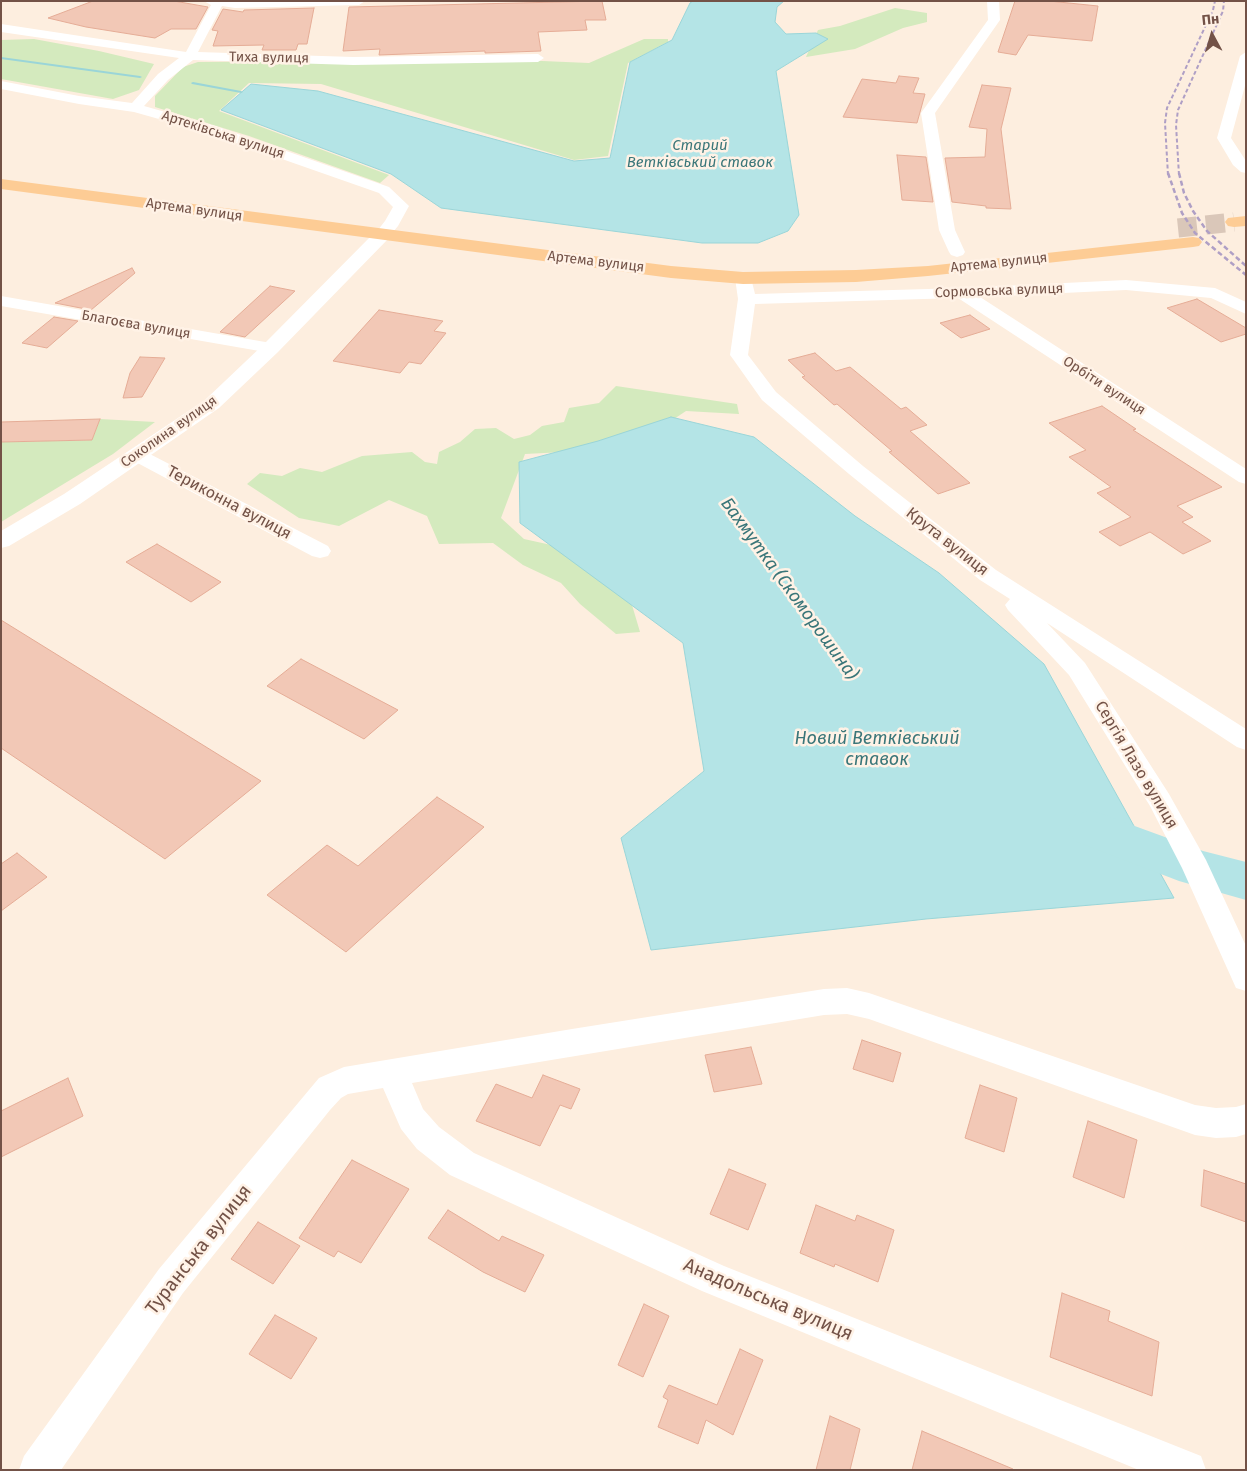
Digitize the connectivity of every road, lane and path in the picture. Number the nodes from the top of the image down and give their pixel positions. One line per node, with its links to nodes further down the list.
1 (358, 1): 3 (street)
2 (993, 1): 15 (street)
3 (216, 2): 5 (street)
4 (1, 28): 5 (street, Тиха вулиця)
5 (190, 56): 7 (street, Тиха вулиця); 9 (street)
6 (1246, 56): 10 (street)
7 (538, 58)
8 (1, 85): 9 (street, Артеківська вулиця)
9 (134, 108): 13 (street, Артеківська вулиця)
10 (1246, 168)
11 (4, 184): 13 (main road, Артема вулиця)
12 (1178, 228): 15 (main road, Артема вулиця)
13 (387, 229): 15 (main road, Артема вулиця); 16 (main road, Артема вулиця); 21 (street, Соколина вулиця)
14 (1193, 242): 16 (main road, Артема вулиця)
15 (957, 252)
16 (743, 278): 18 (street, Крута вулиця)
17 (962, 293): 18 (street, Сормовська вулиця); 20 (street, Сормовська вулиця); 23 (street, Орбіти вулиця)
18 (747, 299): 26 (street, Крута вулиця)
19 (1, 301): 21 (street, Благоєва вулиця)
20 (1246, 309)
21 (271, 348): 22 (street, Соколина вулиця)
22 (137, 455): 24 (street, Соколина вулиця); 25 (street, Териконна вулиця)
23 (1246, 478)
24 (1, 541)
25 (320, 551)
26 (988, 575): 27 (street, Крута вулиця); 28 (street, Сергія Лазо вулиця)
27 (1246, 741)
28 (1246, 979)
29 (392, 1074): 30 (street, Туранська вулиця); 31 (street, Туранська вулиця); 32 (street, Анадольська вулиця)
30 (1246, 1119)
31 (38, 1470)
32 (1187, 1470)

